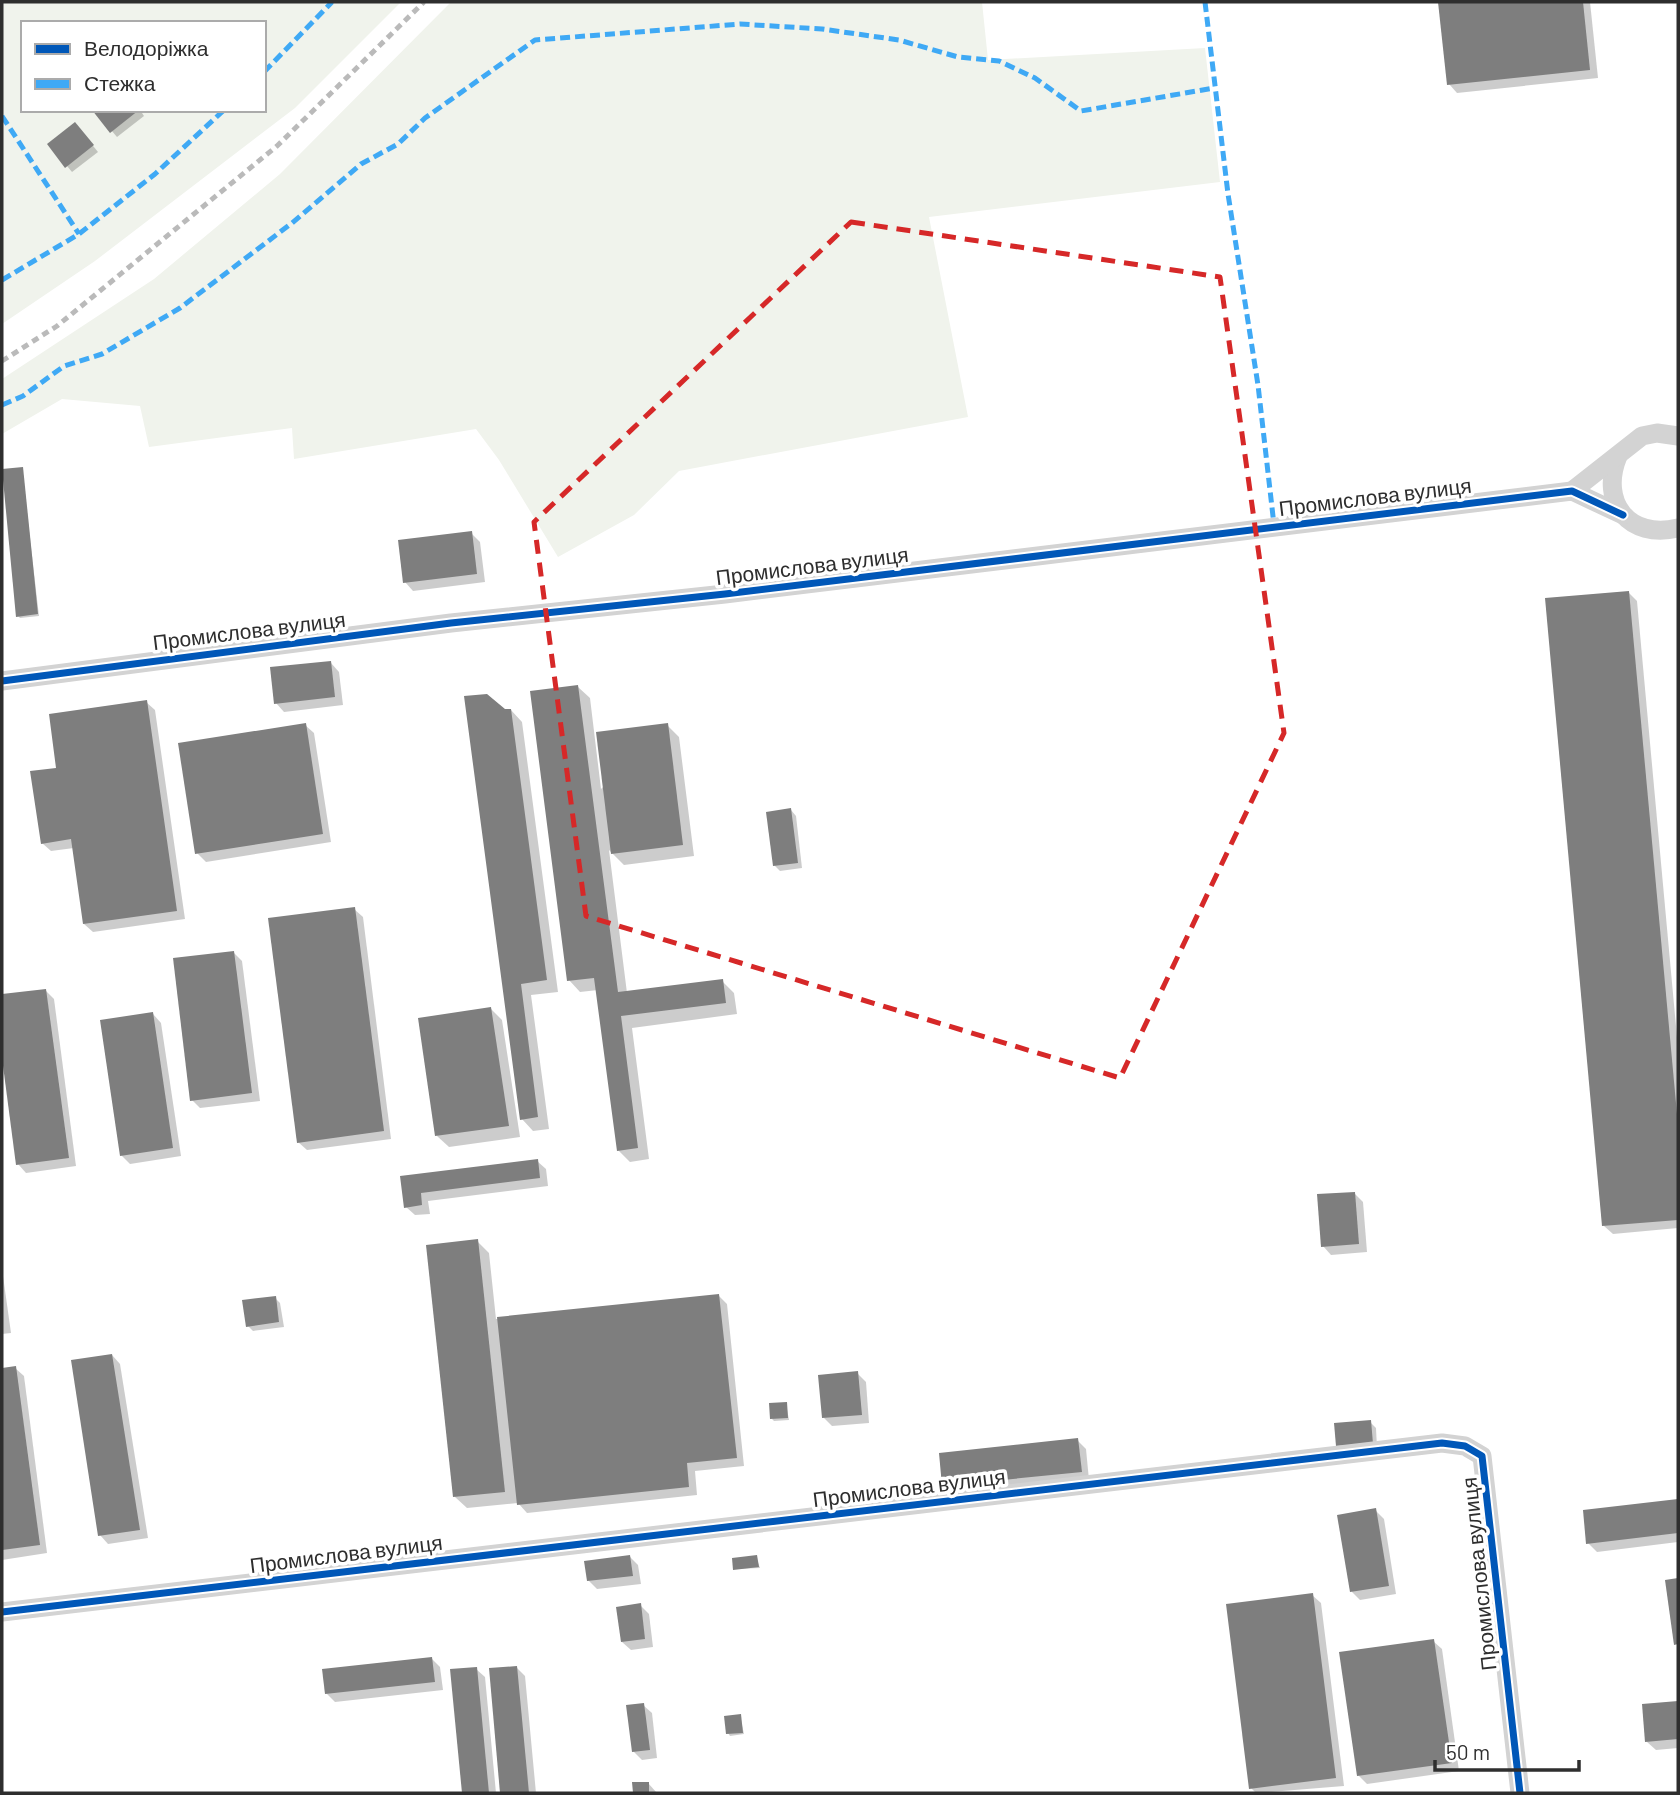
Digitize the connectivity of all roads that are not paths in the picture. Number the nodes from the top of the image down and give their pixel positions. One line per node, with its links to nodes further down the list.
1 (1678, 436): 2 (street)
2 (1618, 456): 3 (street); 4 (street)
3 (1572, 491): 4 (street); 6 (street, Промислова вулиця)
4 (1623, 514): 5 (street)
5 (1678, 528)
6 (2, 681)
7 (2, 1612): 8 (street, Промислова вулиця)
8 (1520, 1793)

